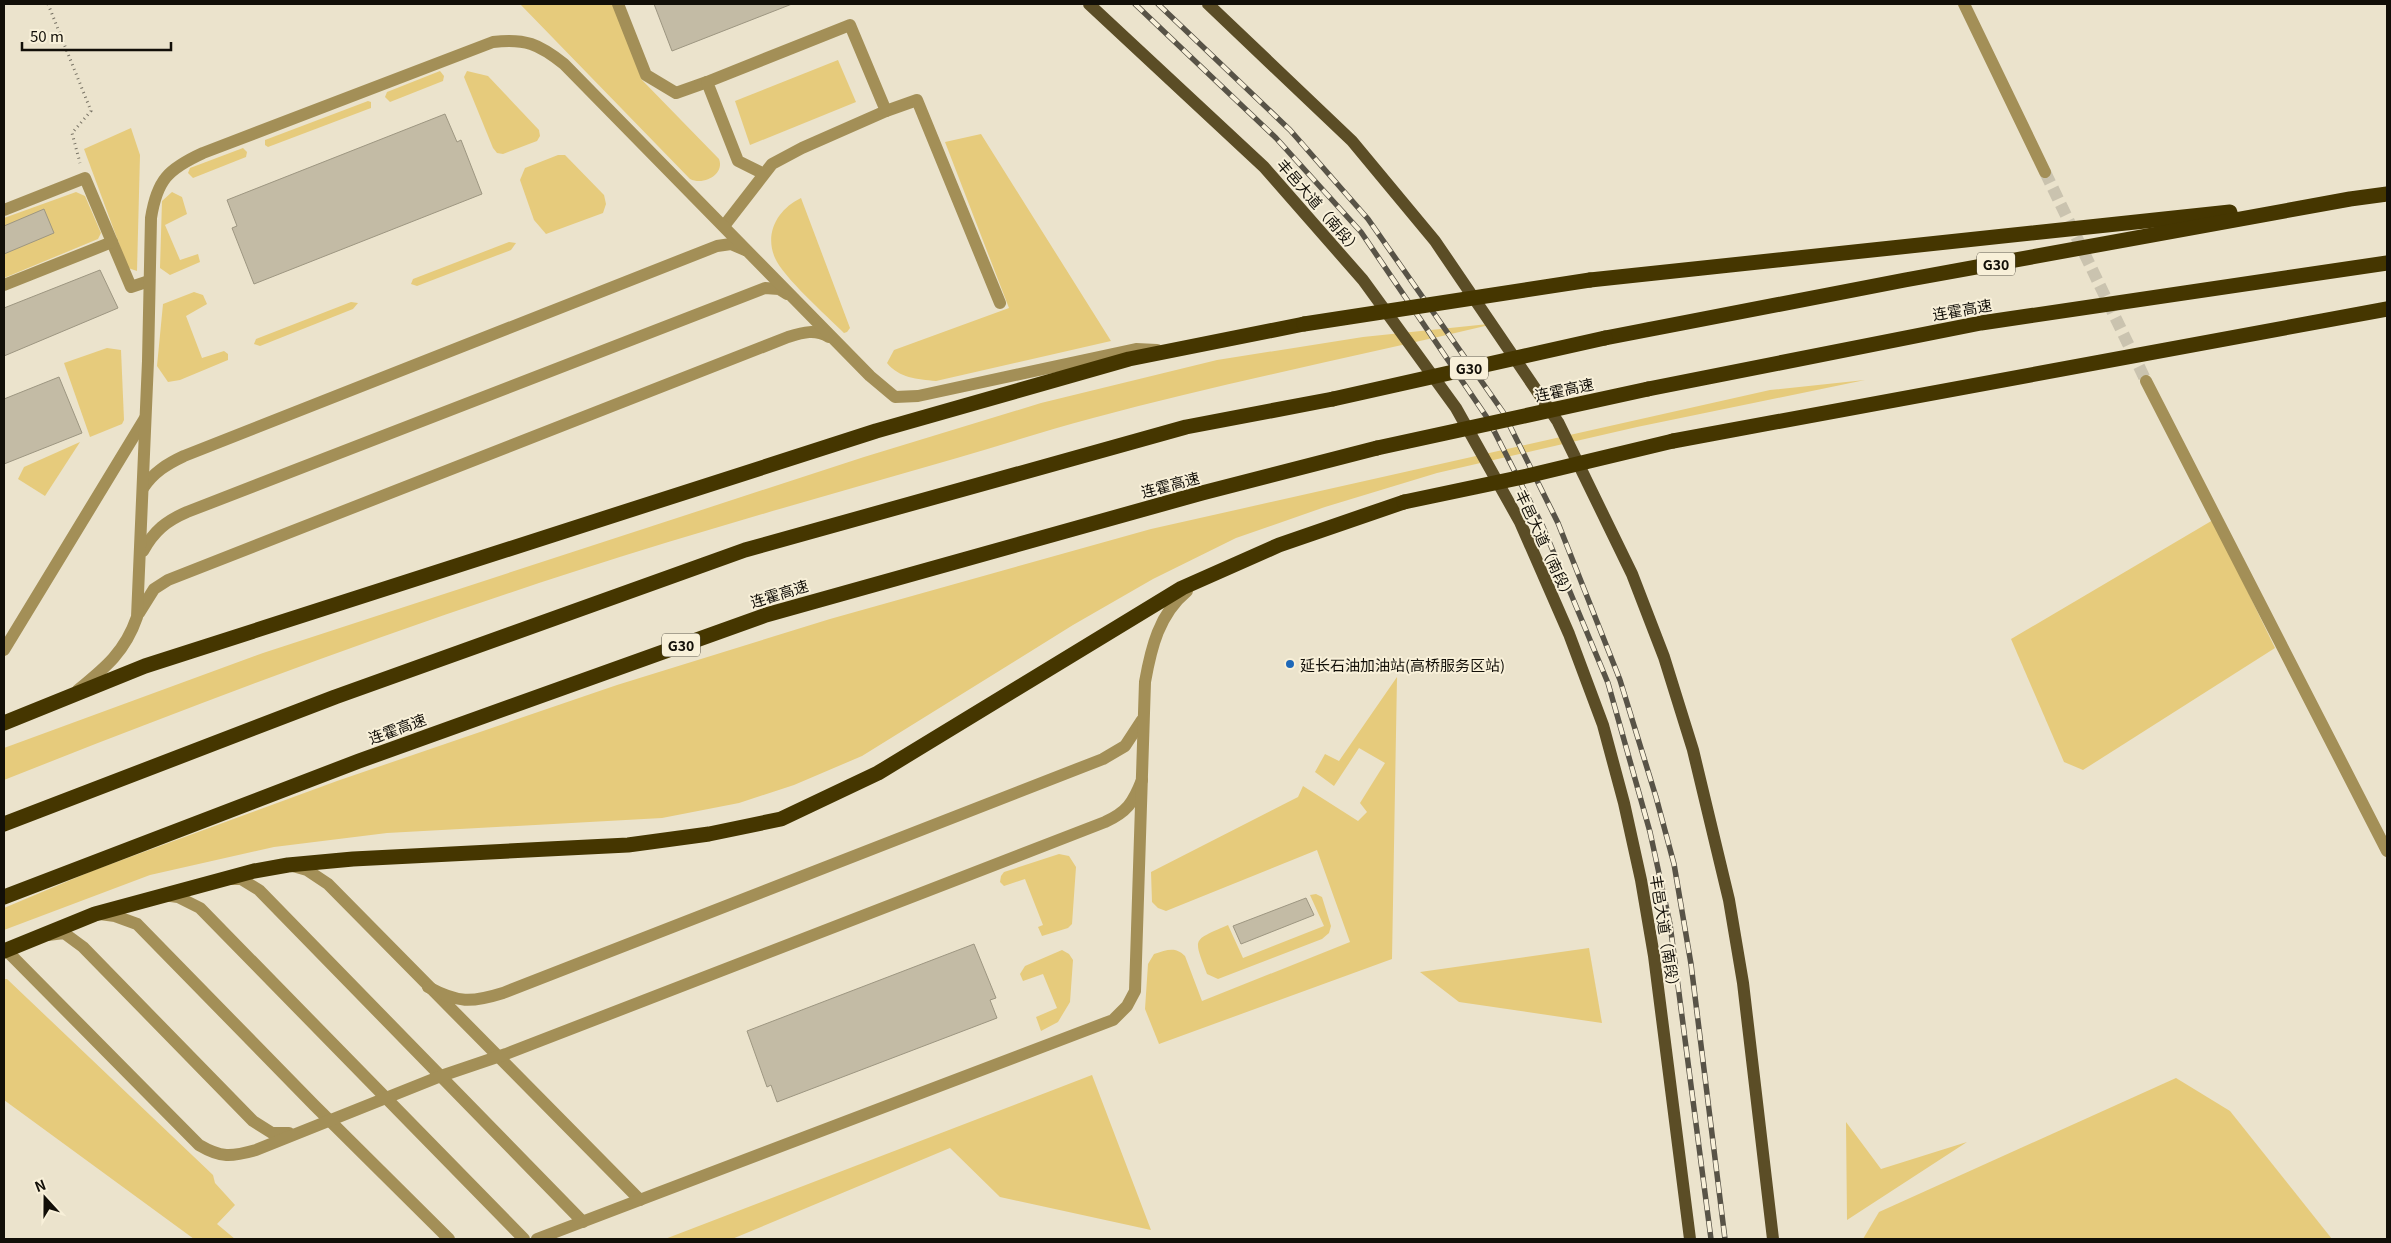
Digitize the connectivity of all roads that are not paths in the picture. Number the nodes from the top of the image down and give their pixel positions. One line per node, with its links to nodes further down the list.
1 (618, 4): 5 (street)
2 (1089, 4): 54 (main road, 丰邑大道（南段）)
3 (1208, 4): 55 (main road)
4 (1964, 4): 7 (street)
5 (707, 82): 6 (street); 8 (street)
6 (886, 111): 8 (street); 19 (street)
7 (2045, 172)
8 (764, 174): 12 (street)
9 (2387, 194): 10 (highway, G30)
10 (2350, 199): 22 (highway, bridge); 34 (highway, G30, bridge)
11 (4, 210): 13 (street)
12 (724, 226): 14 (street); 16 (street)
13 (112, 242): 16 (street); 17 (street)
14 (747, 251): 18 (street); 25 (street)
15 (2387, 263): 39 (highway, 连霍高速 / G30, bridge)
16 (149, 281): 24 (street)
17 (4, 285)
18 (792, 296): 21 (street); 26 (street)
19 (1000, 303)
20 (2387, 308): 27 (highway, bridge)
21 (836, 341): 22 (street); 28 (street)
22 (1172, 350): 30 (highway)
23 (2146, 381): 35 (street)
24 (146, 415): 25 (street); 29 (street)
25 (143, 488): 26 (street)
26 (140, 556): 28 (street)
27 (1203, 579): 31 (street); 36 (highway)
28 (137, 617): 30 (street)
29 (4, 650)
30 (72, 695): 32 (highway)
31 (1142, 720): 33 (street); 43 (street)
32 (4, 723)
33 (1142, 780): 44 (street); 49 (street)
34 (4, 824)
35 (2387, 851)
36 (288, 865): 37 (highway); 43 (street)
37 (224, 879): 38 (highway); 45 (street)
38 (162, 895): 40 (highway); 46 (street)
39 (4, 897)
40 (95, 914): 41 (highway); 47 (street)
41 (41, 936): 42 (highway); 48 (street)
42 (5, 950): 48 (street)
43 (428, 987): 44 (street)
44 (498, 1057): 45 (street); 49 (street)
45 (441, 1076): 46 (street); 50 (street)
46 (385, 1098): 47 (street); 52 (street)
47 (330, 1120): 48 (street); 51 (street)
48 (298, 1133)
49 (640, 1200): 50 (street)
50 (583, 1222): 53 (street)
51 (450, 1239)
52 (524, 1239)
53 (537, 1239)
54 (1690, 1239)
55 (1773, 1239)

